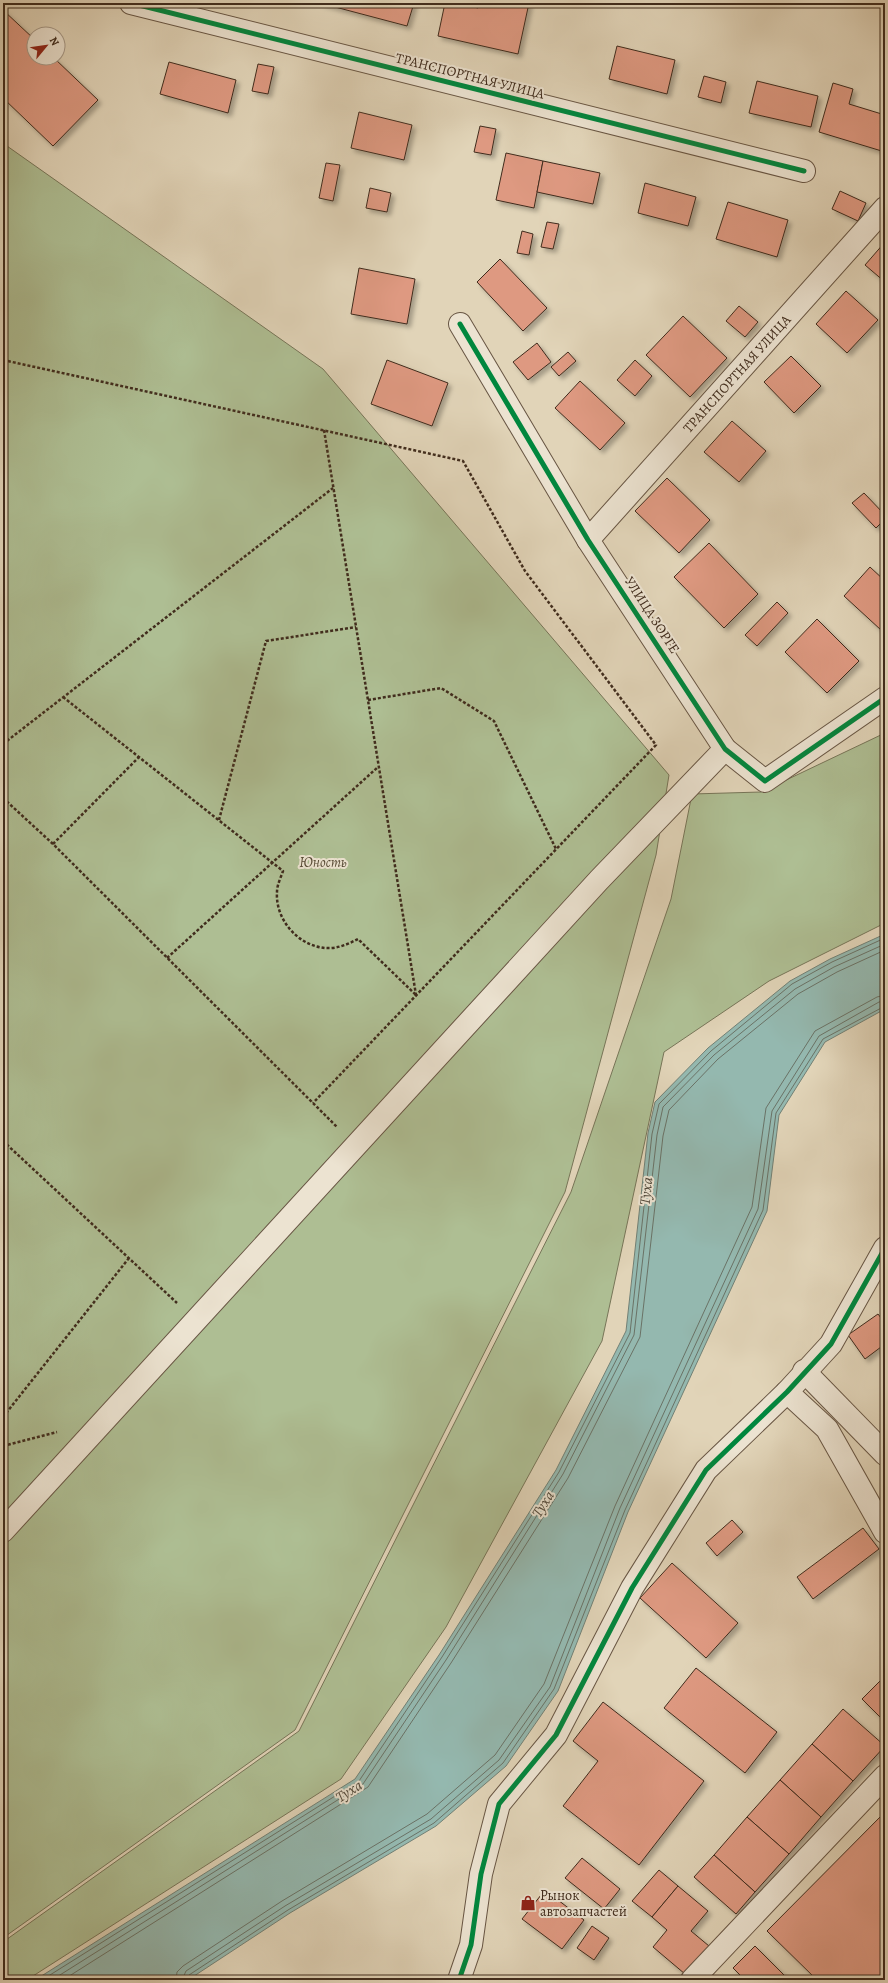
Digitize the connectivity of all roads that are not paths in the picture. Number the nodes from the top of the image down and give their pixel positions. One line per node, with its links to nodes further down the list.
1 (131, 3): 2 (street, ТРАНСПОРТНАЯ УЛИЦА)
2 (804, 171)
3 (885, 208): 5 (street, ТРАНСПОРТНАЯ УЛИЦА)
4 (460, 324): 5 (street, УЛИЦА ЗОРГЕ)
5 (588, 540): 7 (street, УЛИЦА ЗОРГЕ)
6 (885, 698): 7 (street, УЛИЦА ЗОРГЕ)
7 (725, 749): 12 (street)
8 (885, 1248): 9 (street)
9 (804, 1371): 10 (street); 11 (street)
10 (787, 1392): 13 (street); 15 (street)
11 (885, 1454)
12 (3, 1531)
13 (885, 1532)
14 (885, 1776): 16 (street)
15 (459, 1980)
16 (692, 1980)

